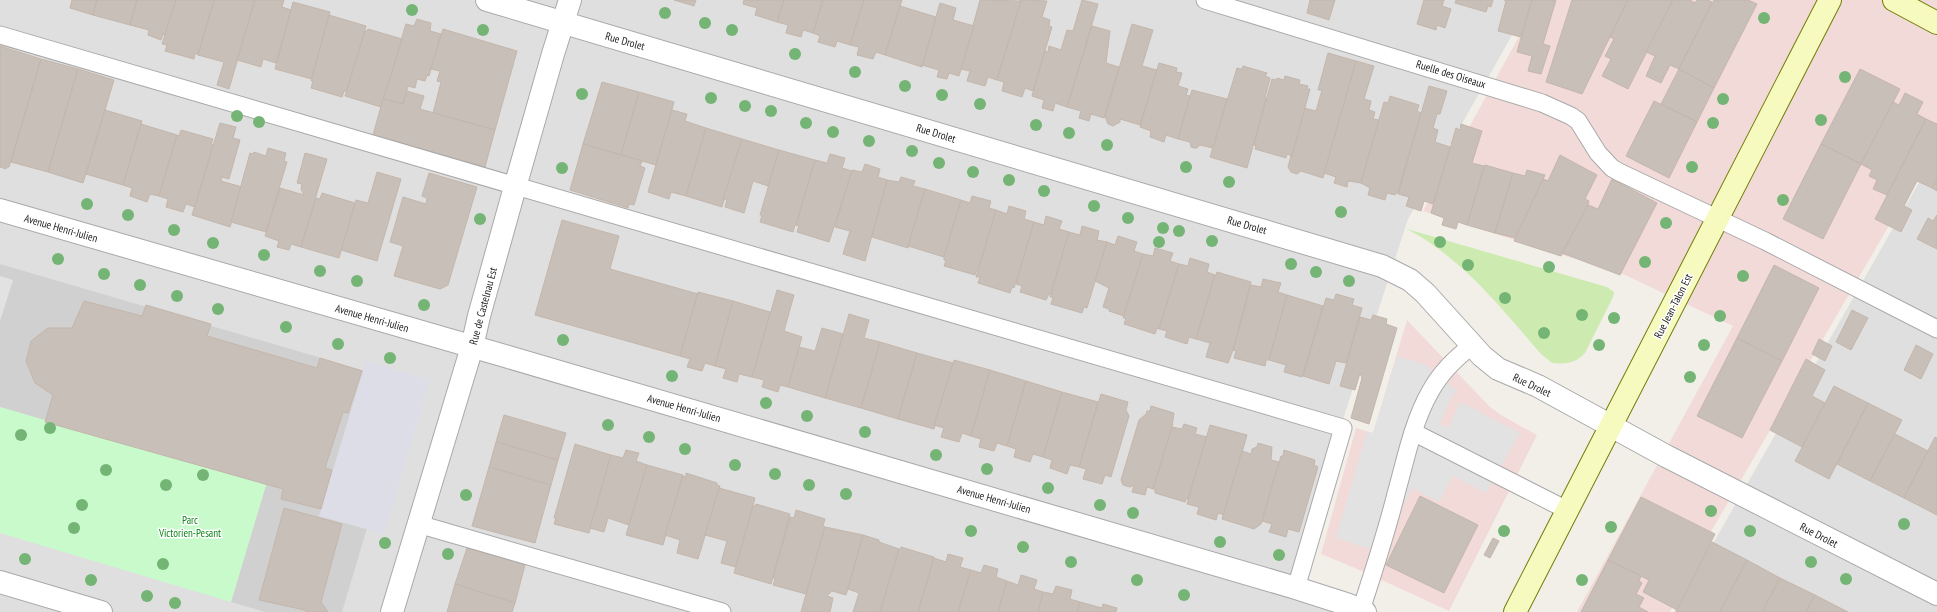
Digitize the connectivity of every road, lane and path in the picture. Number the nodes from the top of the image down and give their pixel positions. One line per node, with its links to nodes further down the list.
1 (487, 0): 6 (street, Rue Drolet)
2 (570, 0): 6 (street, Rue de Castelnau Est)
3 (1205, 0): 11 (lane, Ruelle des Oiseaux)
4 (1830, 0): 11 (main road, Rue Jean-Talon Est)
5 (1894, 0): 7 (main road)
6 (564, 23): 9 (street, Rue de Castelnau Est); 13 (street, Rue Drolet)
7 (1937, 23)
8 (0, 35): 9 (lane)
9 (515, 187): 14 (street, Rue de Castelnau Est); 20 (lane)
10 (0, 210): 14 (street, Avenue Henri-Julien)
11 (1717, 218): 12 (lane, Ruelle des Oiseaux); 15 (main road, Rue Jean-Talon Est)
12 (1937, 330)
13 (1473, 345): 15 (street, Rue Drolet); 16 (lane)
14 (472, 347): 18 (street, Rue de Castelnau Est); 20 (street, Avenue Henri-Julien)
15 (1611, 425): 17 (main road, Rue Jean-Talon Est); 21 (street, Rue Drolet)
16 (1413, 432): 17 (lane); 22 (lane)
17 (1566, 510): 26 (main road, Rue Jean-Talon Est)
18 (418, 524): 24 (street, Rue de Castelnau Est); 25 (lane)
19 (0, 582): 23 (street)
20 (1296, 588): 22 (street, Avenue Henri-Julien)
21 (1937, 594)
22 (1355, 610)
23 (101, 612)
24 (392, 612)
25 (722, 612)
26 (1514, 612)

